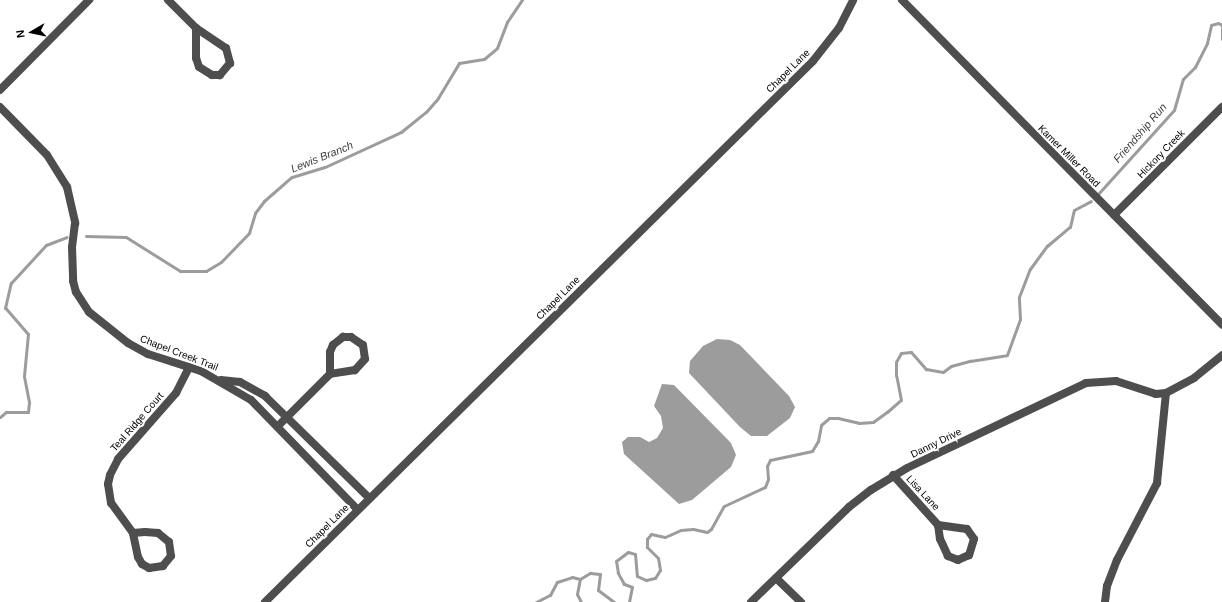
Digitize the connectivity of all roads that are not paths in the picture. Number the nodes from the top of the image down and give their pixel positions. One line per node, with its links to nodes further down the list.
1 (89, 0): 6 (street)
2 (168, 0): 5 (street)
3 (853, 0): 19 (street, Chapel Lane)
4 (902, 0): 9 (street, Kamer Miller Road)
5 (196, 28): 5 (street)
6 (0, 90)
7 (0, 107): 12 (street, Chapel Creek Trail)
8 (1222, 107): 9 (street, Hickory Creek)
9 (1114, 215): 10 (street, Kamer Miller Road)
10 (1222, 325)
11 (1222, 355): 15 (street)
12 (189, 367): 14 (street, Chapel Creek Trail); 22 (street, Teal Ridge Court)
13 (330, 374): 13 (street); 16 (street)
14 (220, 380): 16 (street, Chapel Creek Trail); 17 (street, Chapel Creek Trail)
15 (1166, 393): 18 (street, Danny Drive); 27 (street)
16 (287, 416): 17 (street); 19 (street, Chapel Creek Trail)
17 (279, 425): 20 (street, Chapel Creek Trail)
18 (893, 475): 21 (street, Lisa Lane); 23 (street, Danny Drive)
19 (369, 498): 20 (street, Chapel Lane)
20 (357, 509): 24 (street, Chapel Lane)
21 (938, 525): 21 (street, Lisa Lane)
22 (133, 533): 22 (street, Teal Ridge Court)
23 (776, 578): 25 (street, Danny Drive); 26 (street)
24 (265, 602)
25 (751, 602)
26 (801, 602)
27 (1105, 602)

